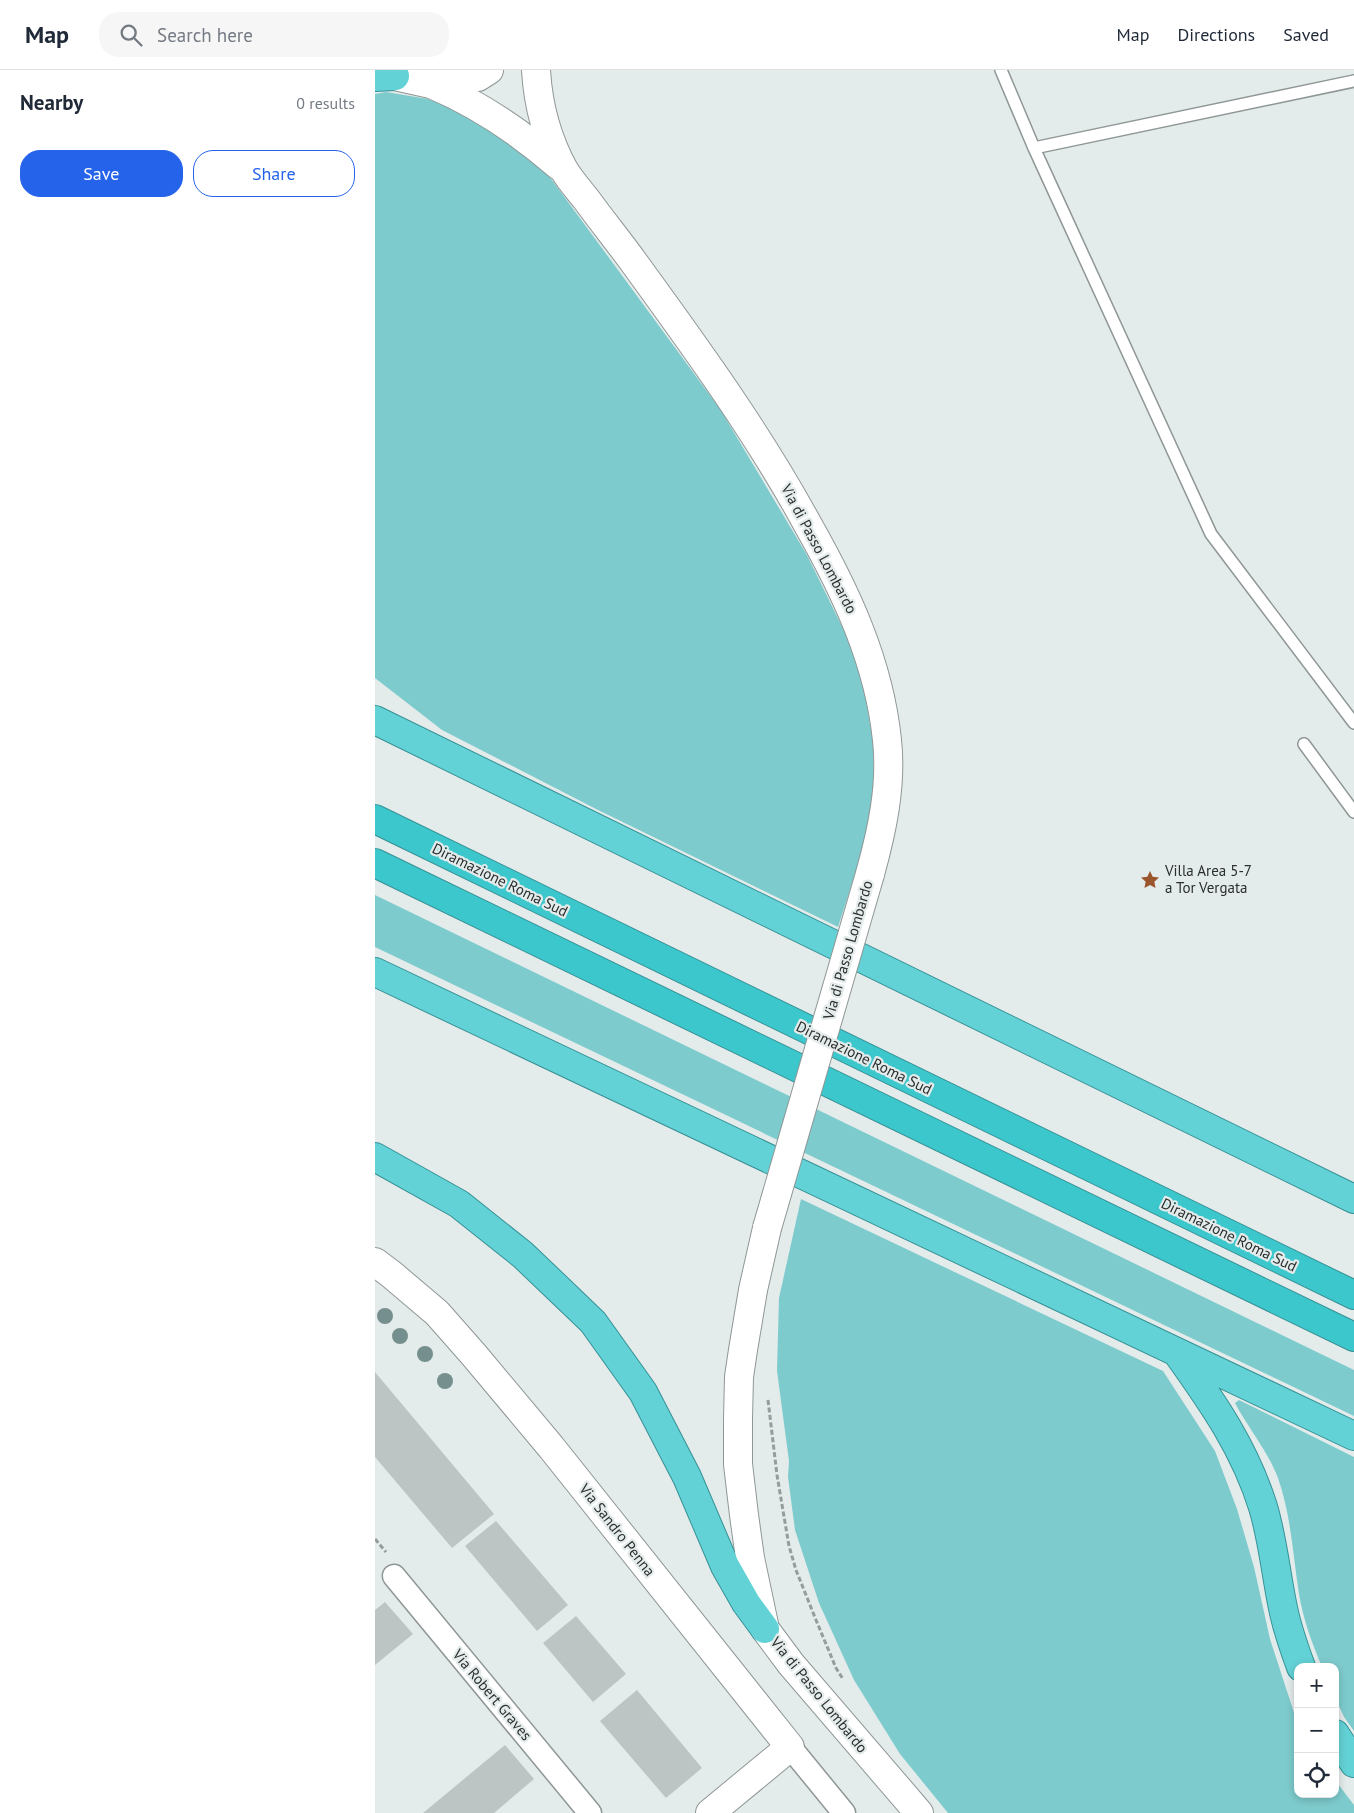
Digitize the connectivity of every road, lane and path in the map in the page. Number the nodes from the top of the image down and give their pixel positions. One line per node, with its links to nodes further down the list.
1 (489, 70): 6 (street)
2 (536, 70): 8 (street, Via di Passo Lombardo)
3 (1001, 70): 7 (lane)
4 (384, 75): 6 (street)
5 (1354, 81): 7 (lane)
6 (431, 84): 8 (street, Via di Passo Lombardo)
7 (1034, 148): 11 (lane)
8 (565, 172): 27 (street, Via di Passo Lombardo, bridge)
9 (375, 703): 15 (highway)
10 (375, 720): 15 (highway)
11 (1354, 723)
12 (1304, 744): 13 (lane)
13 (1354, 812)
14 (375, 819): 21 (highway, Diramazione Roma Sud)
15 (584, 824): 19 (highway)
16 (375, 863): 22 (highway)
17 (375, 972): 23 (highway)
18 (375, 1157): 27 (highway)
19 (1354, 1199)
20 (375, 1262): 31 (street, Via Sandro Penna)
21 (1354, 1296)
22 (1354, 1337)
23 (1178, 1353): 25 (highway); 28 (highway)
24 (768, 1392): 29 (path)
25 (1354, 1436)
26 (395, 1576): 33 (street, Via Robert Graves)
27 (765, 1629): 36 (street, Via di Passo Lombardo)
28 (1300, 1663)
29 (845, 1683)
30 (1339, 1740): 32 (highway)
31 (790, 1747): 34 (street); 35 (street, Via Sandro Penna)
32 (1354, 1763)
33 (590, 1813)
34 (710, 1813)
35 (844, 1813)
36 (919, 1813)

